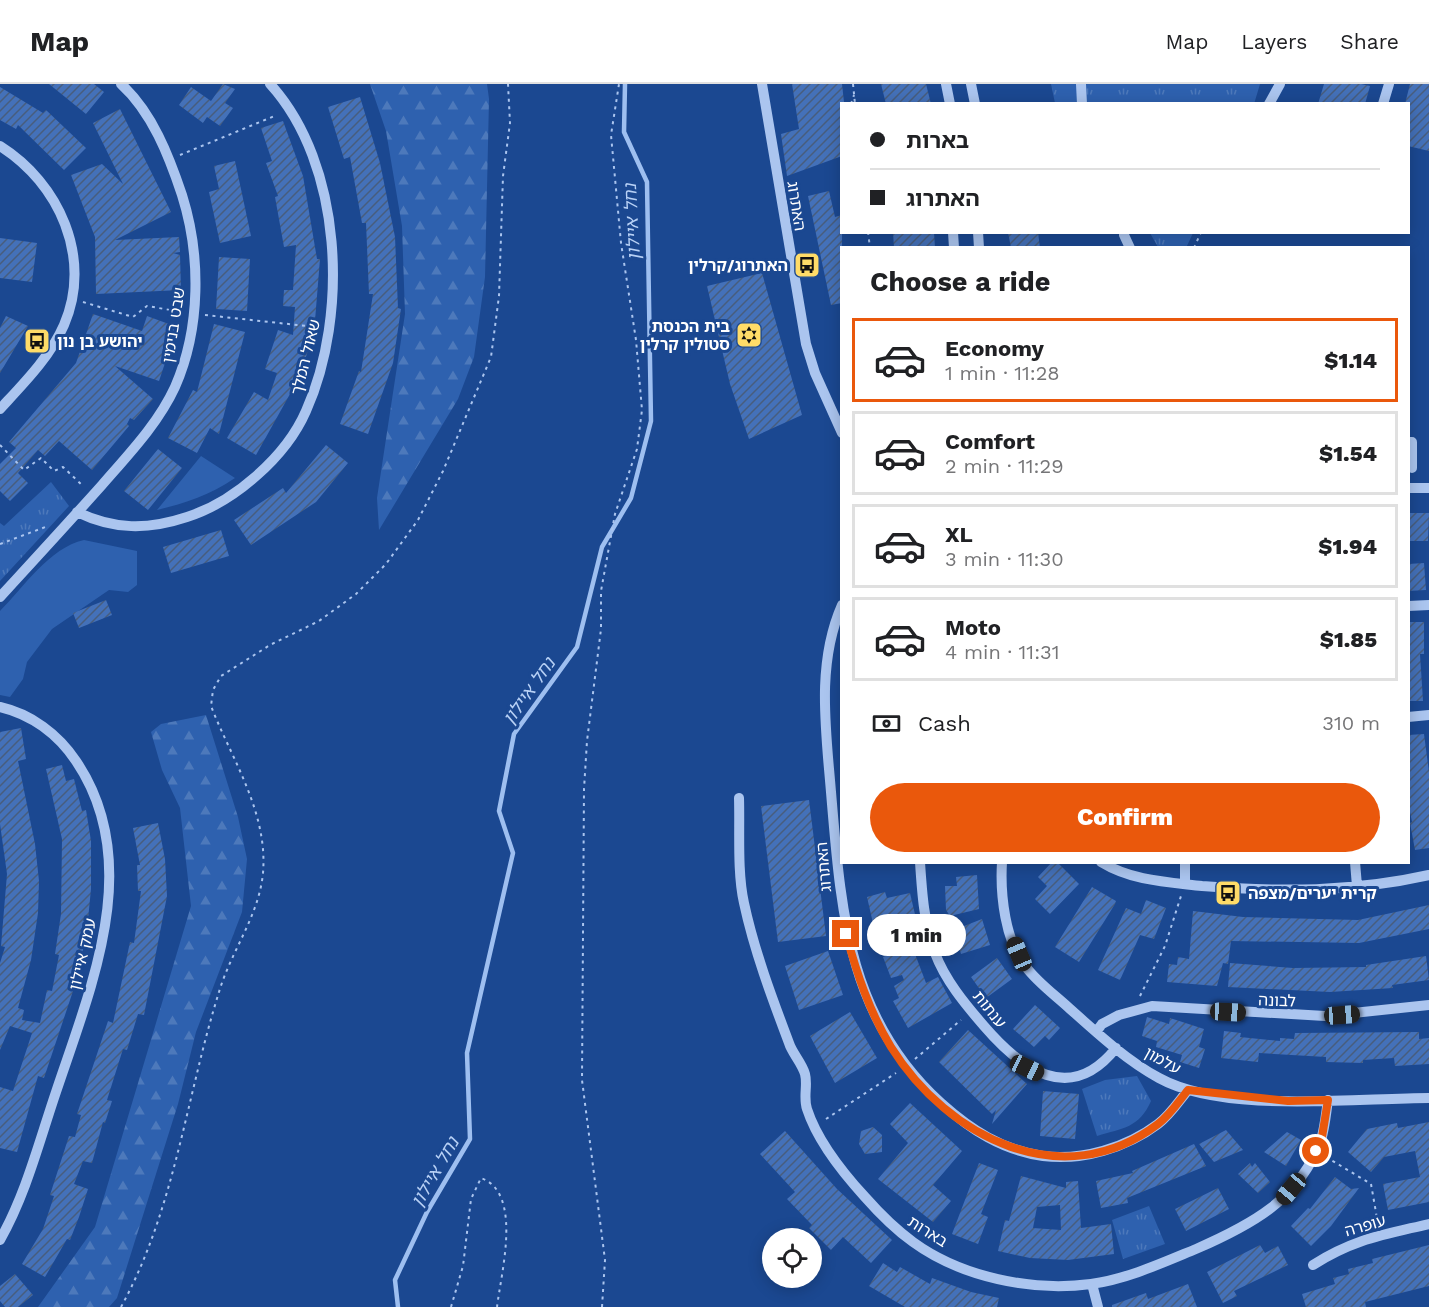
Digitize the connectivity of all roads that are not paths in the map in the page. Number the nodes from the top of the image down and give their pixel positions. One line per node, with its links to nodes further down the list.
1 (121, 84): 23 (street, שבט בנימין)
2 (270, 84): 23 (street, שאול המלך)
3 (762, 84): 18 (street, האתרוג)
4 (946, 84): 9 (street)
5 (972, 84): 10 (street)
6 (1081, 84): 11 (street)
7 (1280, 84): 12 (street)
8 (1389, 84): 13 (street)
9 (950, 102)
10 (975, 102)
11 (1082, 102)
12 (1270, 102)
13 (1384, 102)
14 (0, 146): 17 (street)
15 (1124, 235): 16 (street)
16 (1129, 246)
17 (0, 409)
18 (840, 429)
19 (1410, 442): 20 (street)
20 (1412, 468)
21 (1410, 488): 22 (street)
22 (1429, 488)
23 (73, 517): 24 (street, שבט בנימין)
24 (0, 597)
25 (1429, 605): 26 (street)
26 (1410, 606)
27 (840, 613): 43 (street, האתרוג)
28 (0, 707): 47 (street, עמק איילון)
29 (1429, 715): 30 (street)
30 (1410, 717)
31 (739, 798): 49 (street, בארות)
32 (920, 864): 42 (street, ענתות)
33 (1002, 864): 41 (street, עלמון)
34 (1105, 864): 38 (street)
35 (1185, 864): 38 (street)
36 (1355, 864): 39 (street)
37 (1429, 874): 39 (street)
38 (1185, 884): 39 (street)
39 (1357, 886)
40 (1429, 1005): 41 (street, לבונה)
41 (1096, 1032): 42 (street, עלמון)
42 (1116, 1048): 43 (street, עלמון)
43 (1188, 1090): 45 (street, עלמון)
44 (1429, 1098): 45 (street, עלמון)
45 (1328, 1100): 49 (street, בארות)
46 (1429, 1224): 48 (street, עופרה)
47 (0, 1240)
48 (1313, 1265)
49 (1092, 1284): 50 (street)
50 (1098, 1307)

